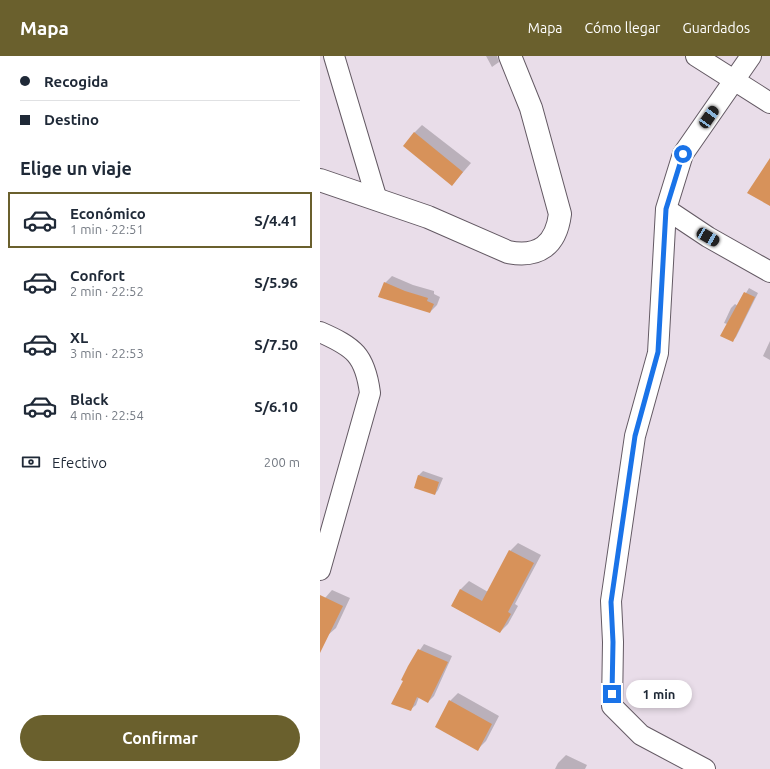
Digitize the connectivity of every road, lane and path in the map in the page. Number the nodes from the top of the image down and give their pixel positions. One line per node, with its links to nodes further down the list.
1 (334, 56): 8 (street)
2 (510, 56): 8 (street)
3 (696, 56): 5 (street)
4 (751, 56): 5 (street)
5 (734, 80): 6 (street); 9 (street)
6 (770, 103)
7 (320, 180): 8 (street)
8 (377, 200)
9 (666, 209): 10 (street); 13 (street)
10 (770, 272)
11 (320, 332): 12 (street)
12 (320, 570)
13 (705, 769)

